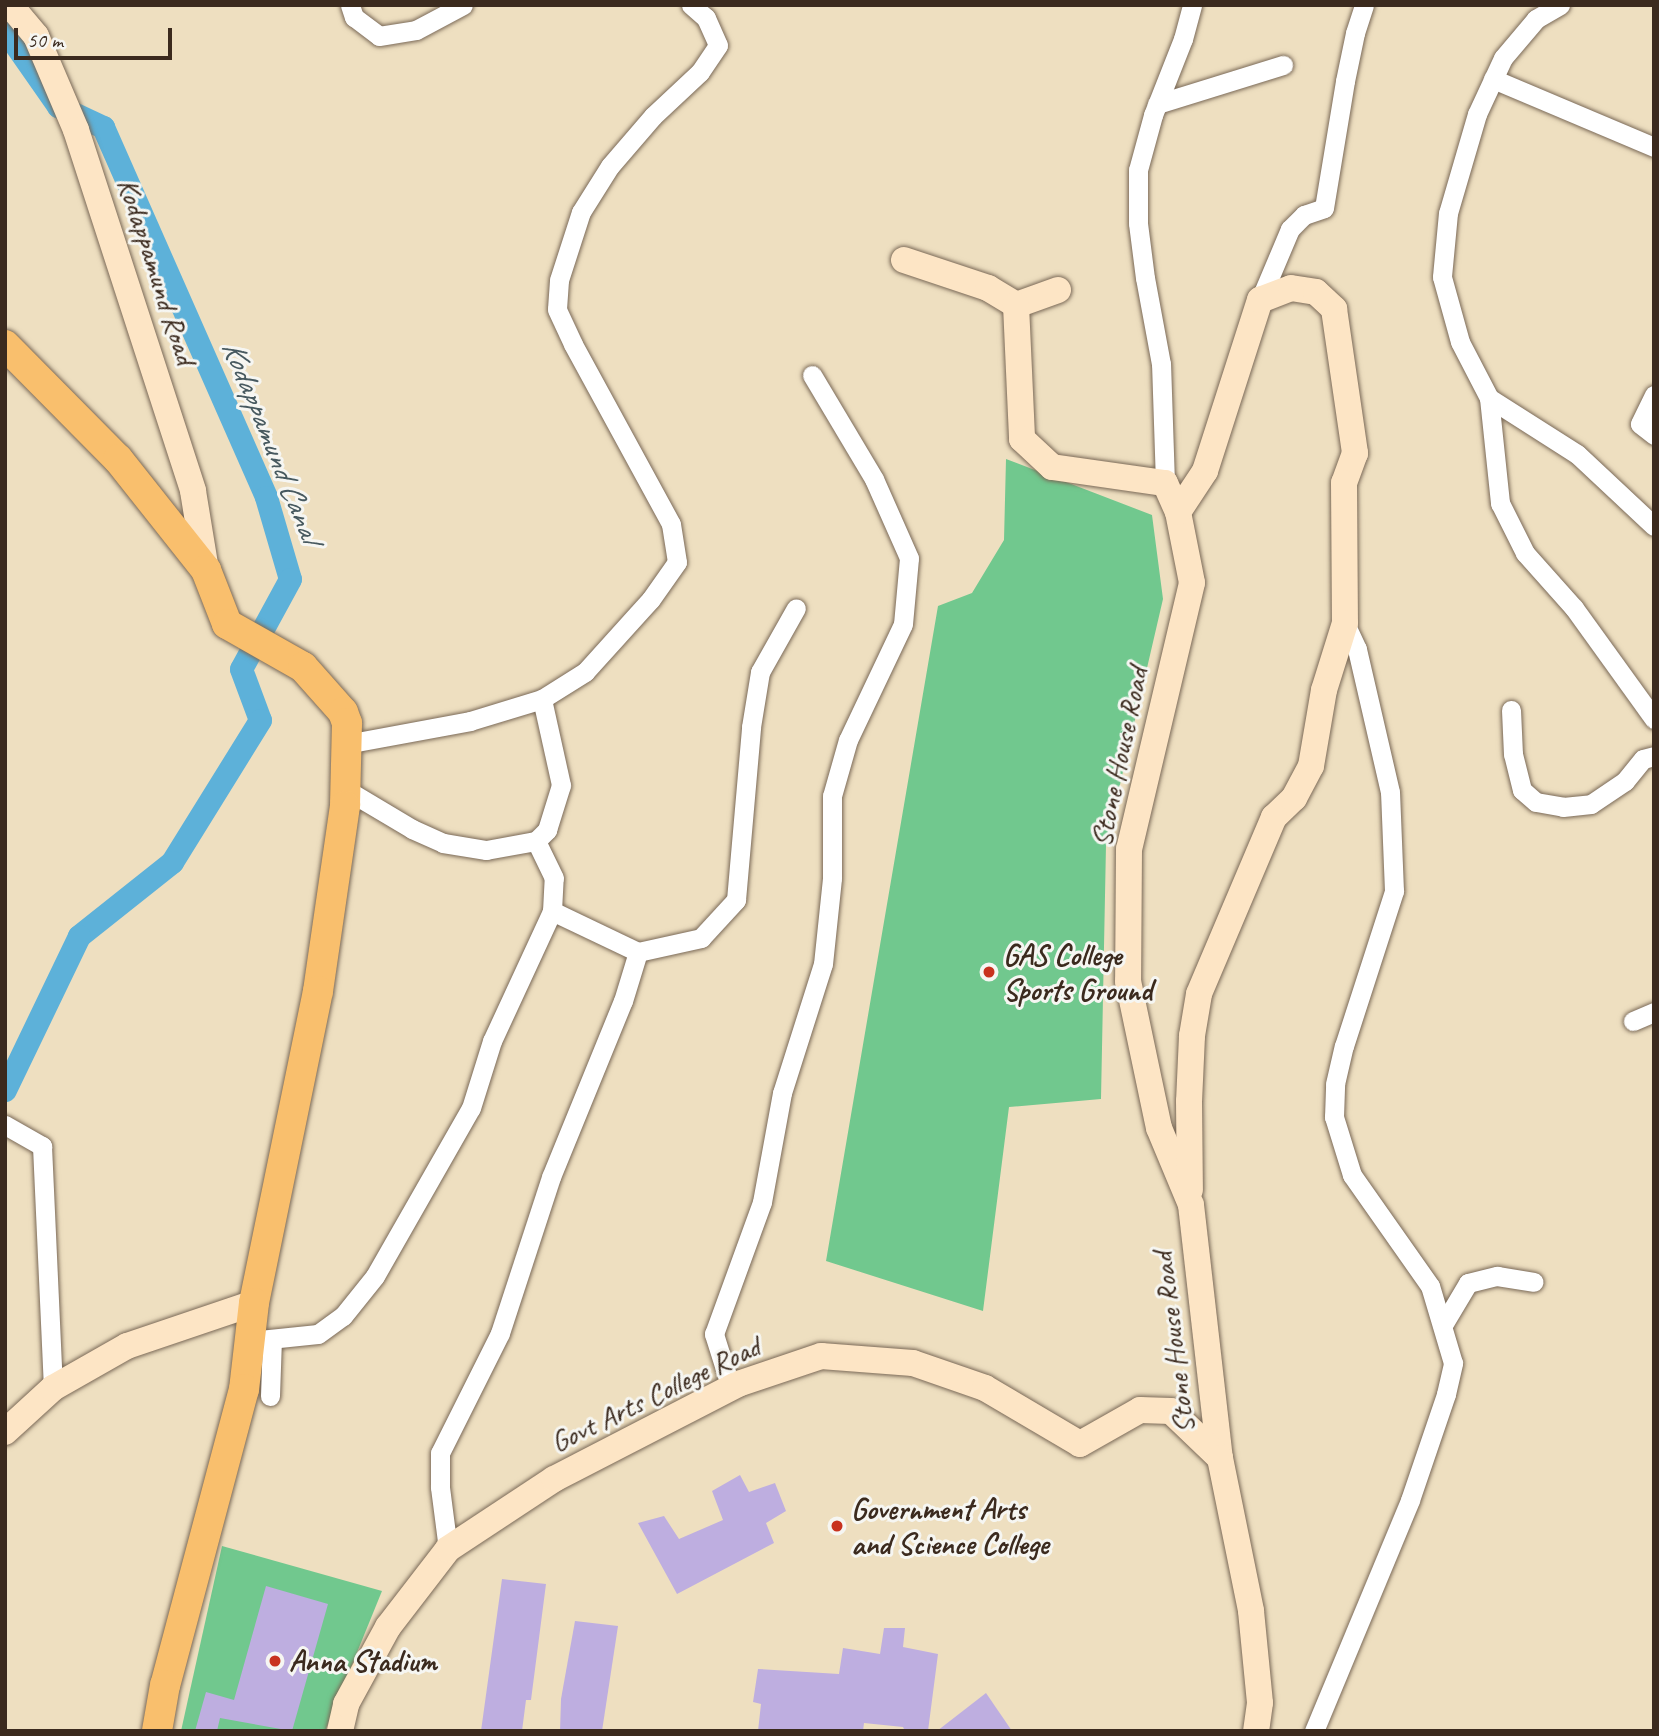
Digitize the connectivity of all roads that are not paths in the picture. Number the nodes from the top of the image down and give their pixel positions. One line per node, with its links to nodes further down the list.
1 (10, 5): 25 (street, Kodappamund Road)
2 (350, 5): 8 (street)
3 (463, 5): 8 (street)
4 (691, 5): 28 (street)
5 (1192, 5): 11 (street)
6 (1364, 5): 15 (street)
7 (1560, 5): 10 (street)
8 (440, 10)
9 (1283, 65): 11 (street)
10 (1493, 79): 12 (street); 20 (street)
11 (1157, 104): 22 (street)
12 (1654, 147)
13 (904, 260): 16 (street)
14 (1058, 290): 16 (street)
15 (1260, 300): 23 (street); 27 (street)
16 (1016, 305): 22 (street)
17 (5, 345): 25 (main road)
18 (812, 375): 46 (street)
19 (1654, 395): 21 (street)
20 (1489, 398): 24 (street); 30 (street)
21 (1654, 435)
22 (1165, 483): 23 (street, Stone House Road)
23 (1178, 512): 40 (street, Stone House Road)
24 (1654, 526)
25 (209, 580): 31 (main road)
26 (796, 608): 36 (street)
27 (1345, 623): 40 (street); 43 (street)
28 (542, 699): 31 (street); 34 (street)
29 (1511, 710): 32 (street)
30 (1654, 719)
31 (346, 744): 33 (main road)
32 (1654, 756)
33 (345, 789): 34 (street); 42 (main road)
34 (536, 841): 35 (street)
35 (552, 911): 36 (street); 44 (street)
36 (638, 951): 50 (street)
37 (1654, 1012): 38 (street)
38 (1633, 1021)
39 (5, 1125): 45 (street)
40 (1191, 1205): 49 (street, Stone House Road)
41 (1534, 1282): 43 (street)
42 (254, 1303): 44 (main road); 45 (street)
43 (1443, 1325): 54 (street)
44 (261, 1340): 47 (street); 51 (main road)
45 (53, 1388): 48 (street)
46 (731, 1388): 49 (street, Govt Arts College Road); 50 (street, Govt Arts College Road)
47 (270, 1396)
48 (5, 1432)
49 (1220, 1458): 53 (street)
50 (448, 1549): 52 (street, Govt Arts College Road)
51 (157, 1731)
52 (340, 1731)
53 (1256, 1731)
54 (1314, 1731)

